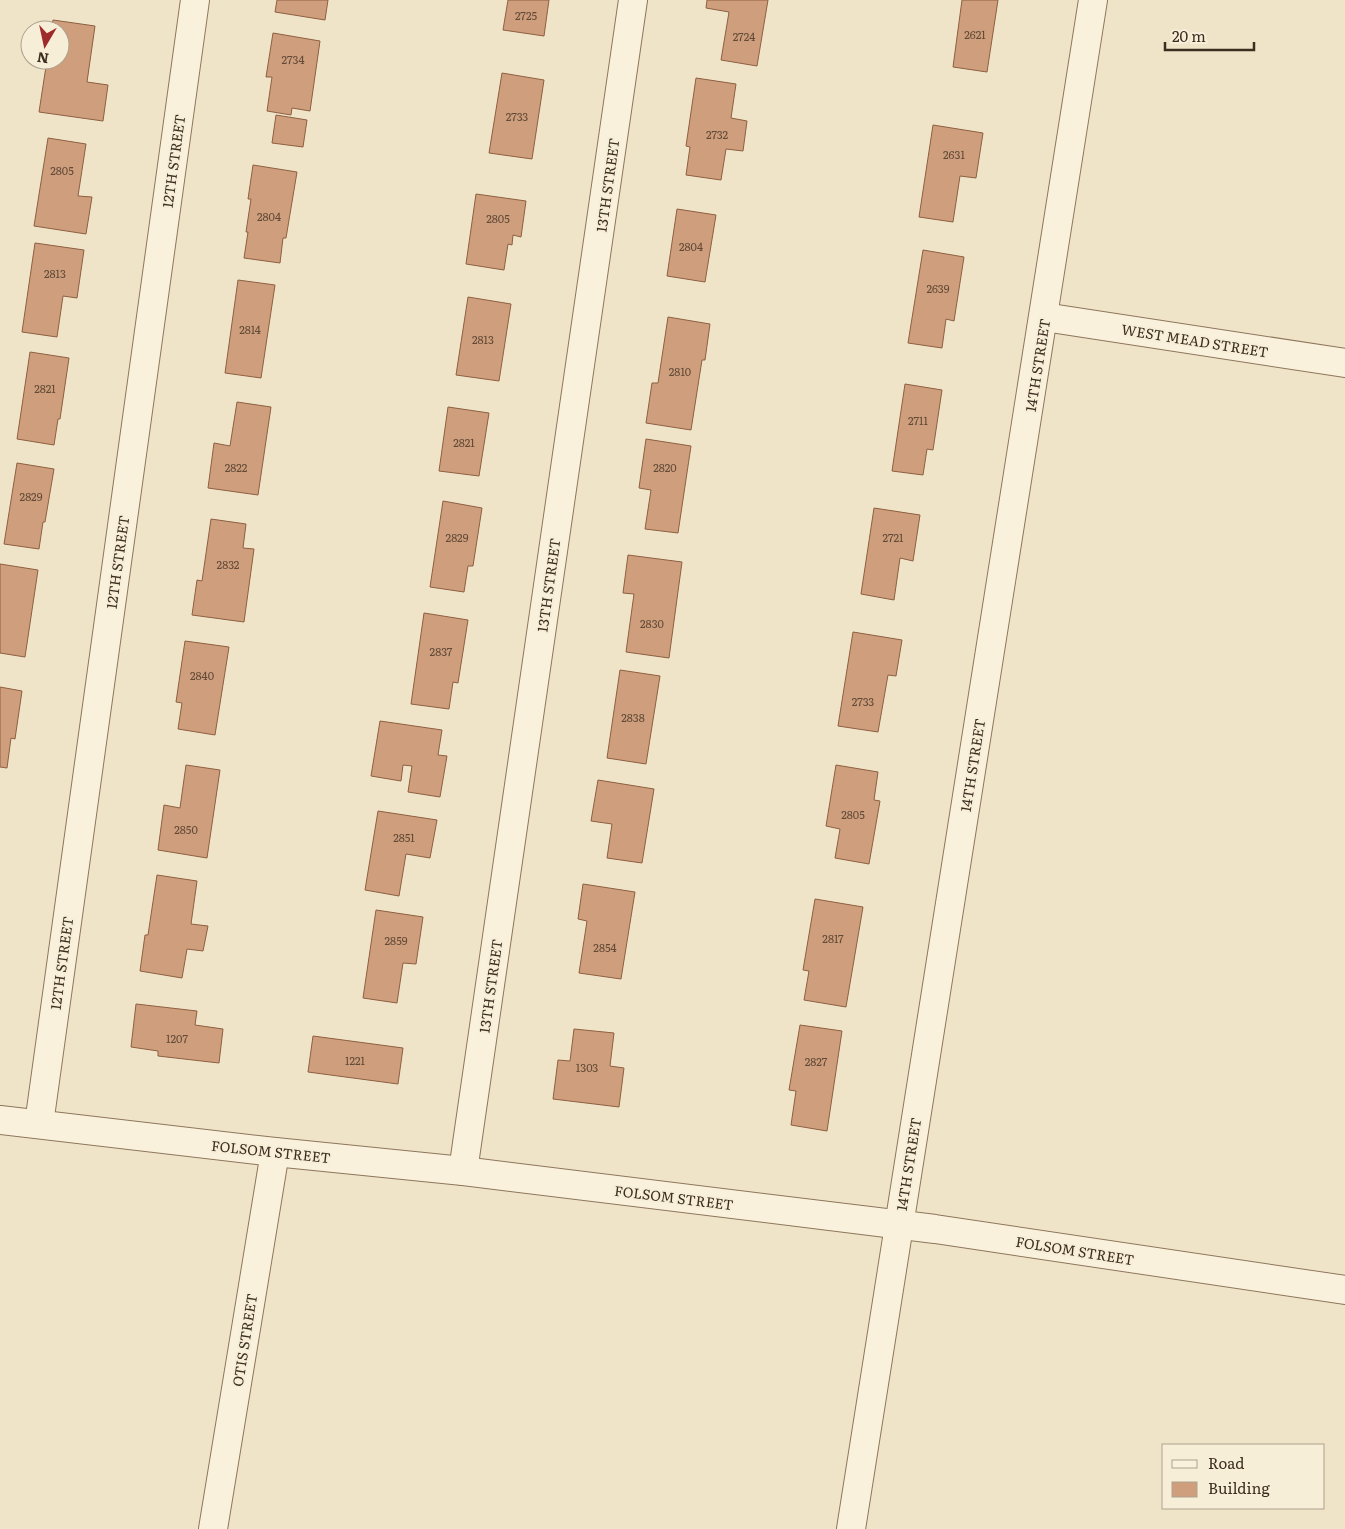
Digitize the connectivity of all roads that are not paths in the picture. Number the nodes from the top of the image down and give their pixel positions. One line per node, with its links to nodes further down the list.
1 (195, 0): 7 (street, 12TH STREET)
2 (633, 0): 9 (street, 13TH STREET)
3 (1093, 0): 4 (street, 14TH STREET)
4 (1044, 318): 5 (street, WEST MEAD STREET); 10 (street, 14TH STREET)
5 (1345, 363)
6 (0, 1120): 7 (street, FOLSOM STREET)
7 (39, 1124): 8 (street, FOLSOM STREET)
8 (275, 1152): 9 (street, FOLSOM STREET); 12 (street, OTIS STREET)
9 (463, 1171): 10 (street, FOLSOM STREET)
10 (898, 1224): 11 (street, FOLSOM STREET); 13 (street, 14TH STREET)
11 (1345, 1290)
12 (213, 1529)
13 (850, 1529)

